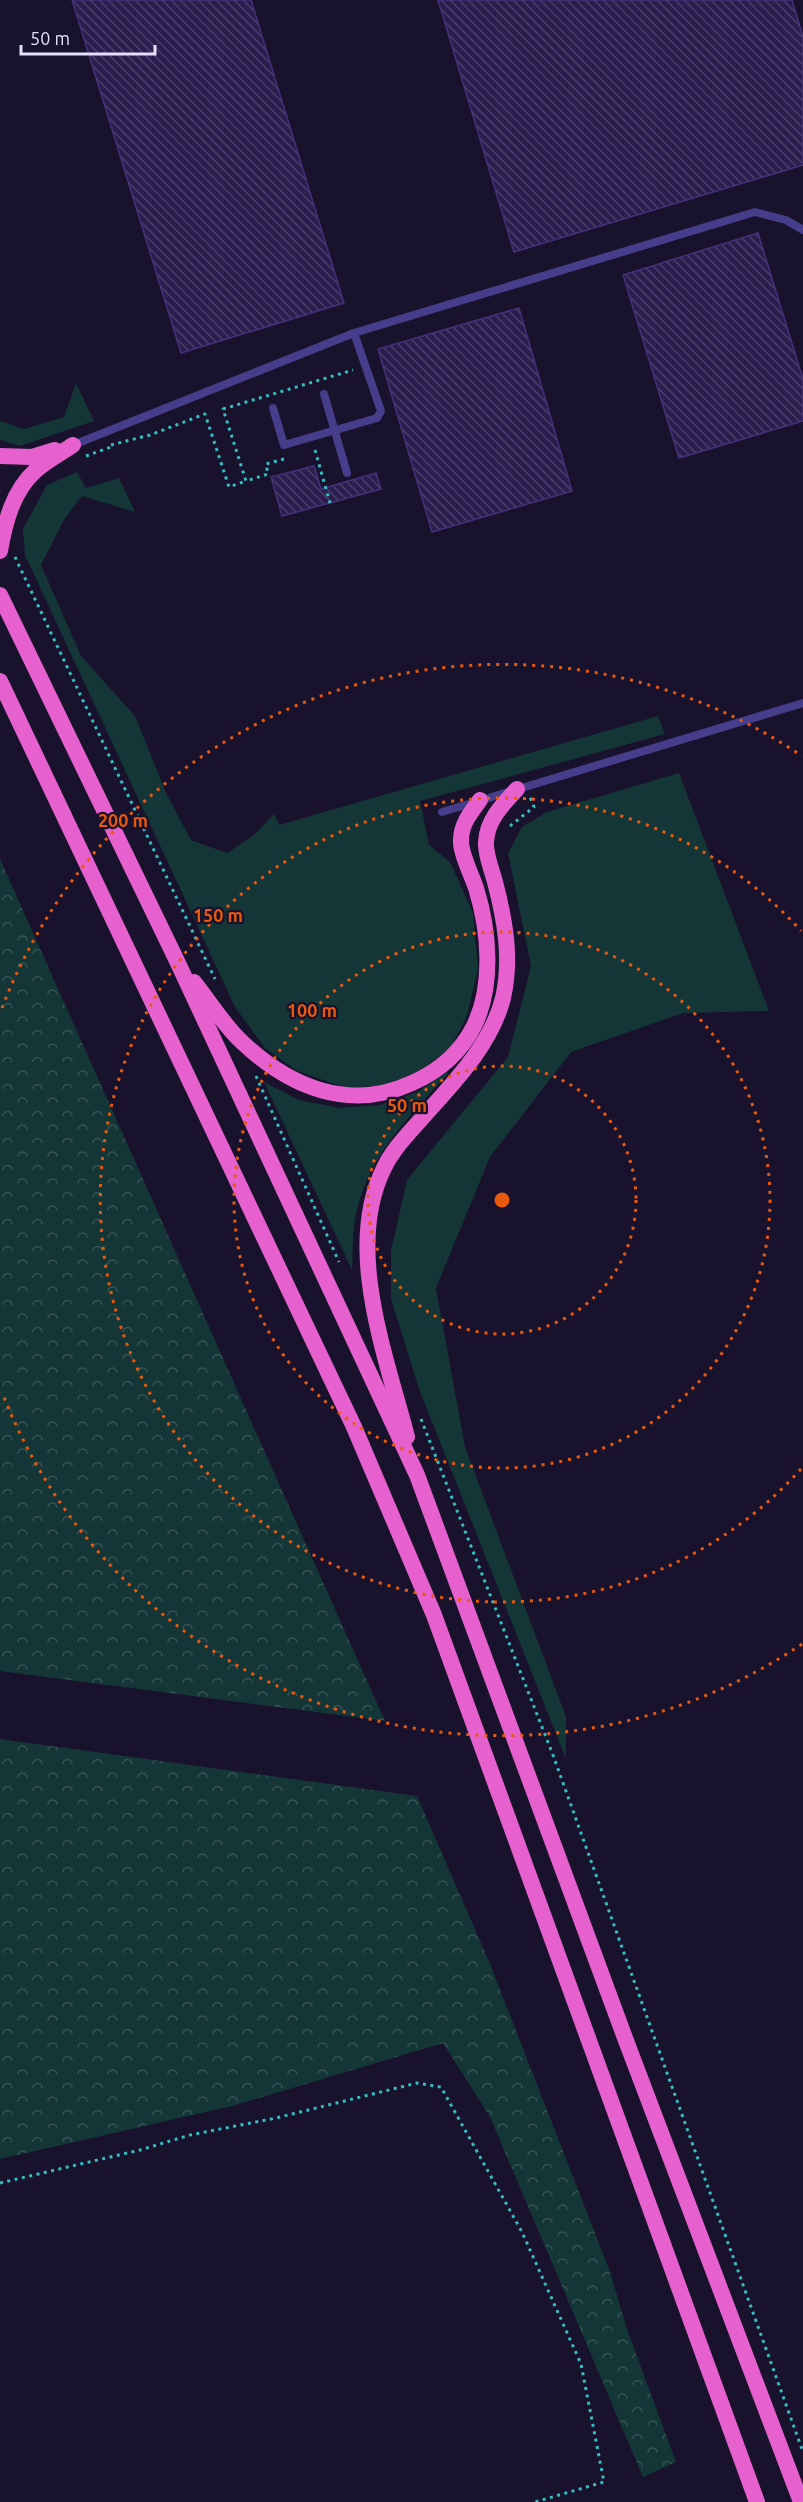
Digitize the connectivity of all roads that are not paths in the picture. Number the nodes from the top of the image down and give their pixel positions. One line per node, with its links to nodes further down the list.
1 (803, 230): 2 (lane)
2 (354, 333): 5 (lane); 6 (lane)
3 (324, 394): 5 (lane)
4 (273, 408): 5 (lane)
5 (335, 431): 8 (lane)
6 (78, 451): 7 (highway); 9 (highway)
7 (0, 456)
8 (347, 473)
9 (7, 549)
10 (0, 595): 16 (highway)
11 (0, 681): 18 (highway)
12 (803, 703): 13 (lane)
13 (522, 788): 14 (lane); 17 (highway)
14 (480, 800): 15 (lane); 16 (highway)
15 (442, 812)
16 (177, 961): 17 (highway)
17 (417, 1475): 19 (highway)
18 (757, 2502)
19 (801, 2502)

